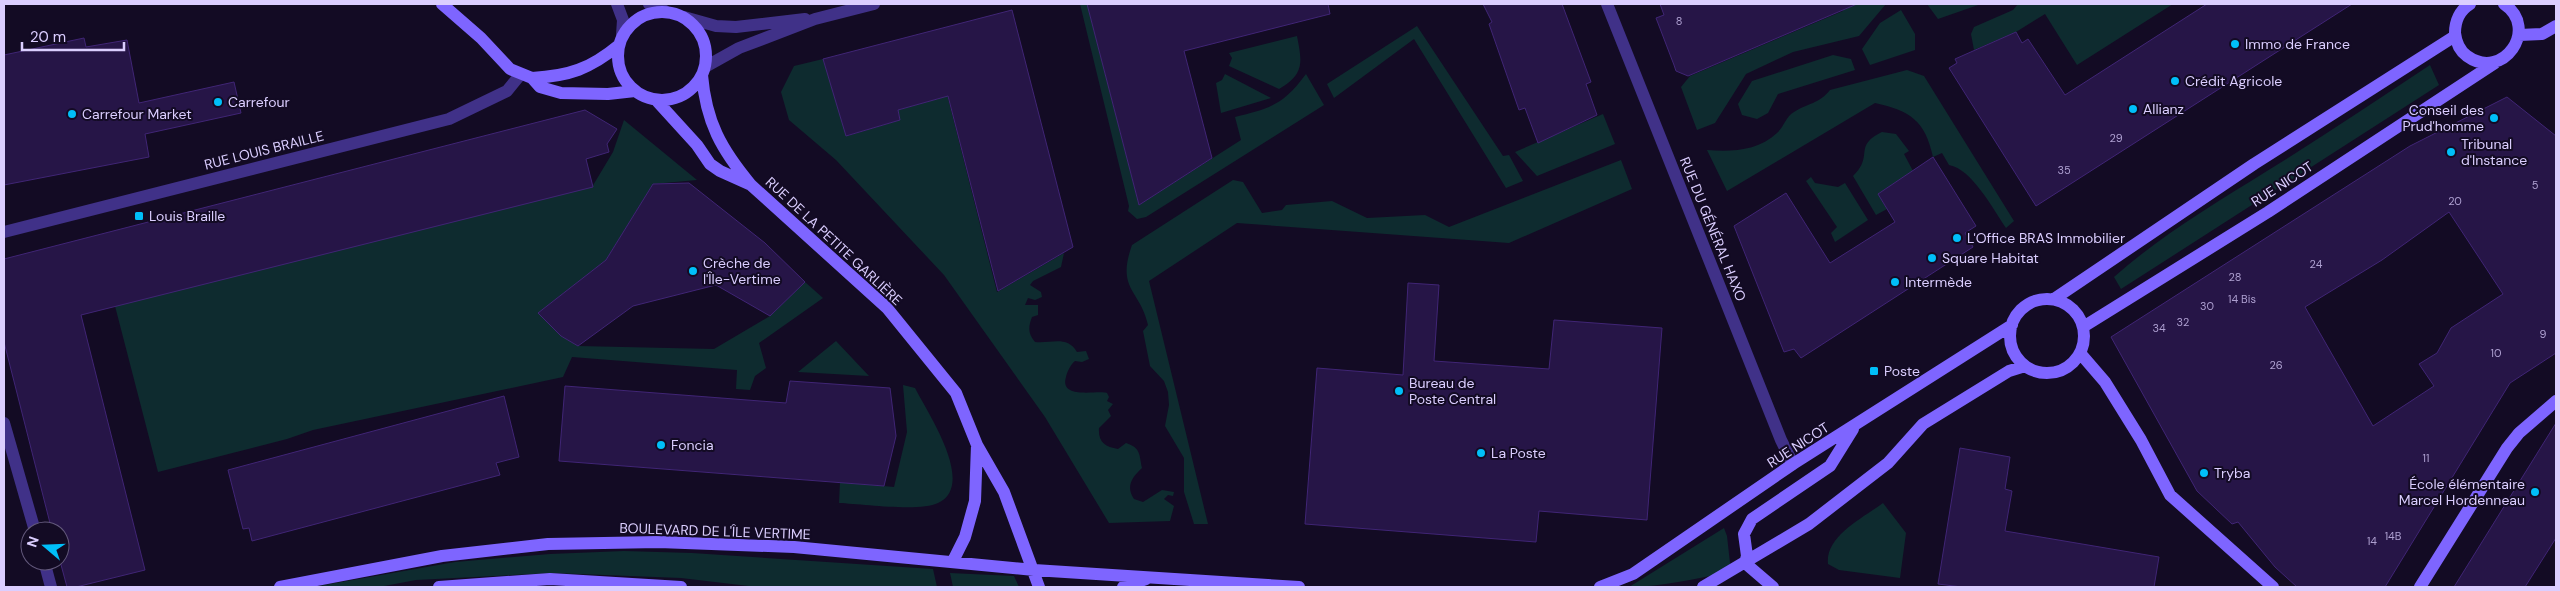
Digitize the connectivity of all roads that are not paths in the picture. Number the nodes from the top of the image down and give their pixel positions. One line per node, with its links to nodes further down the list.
1 (442, 4): 17 (main road)
2 (617, 4): 14 (street)
3 (649, 4): 8 (street)
4 (874, 4): 10 (street)
5 (1607, 4): 31 (street, RUE DU GÉNÉRAL HAXO)
6 (2470, 4): 13 (main road)
7 (2507, 4): 12 (main road)
8 (665, 11): 9 (main road); 14 (main road)
9 (684, 17): 10 (street); 16 (main road)
10 (815, 19): 16 (street)
11 (2556, 26): 12 (main road)
12 (2519, 35): 15 (main road, RUE NICOT)
13 (2455, 36): 15 (main road); 22 (main road)
14 (620, 40): 17 (main road); 18 (main road)
15 (2495, 63): 24 (main road, RUE NICOT)
16 (703, 71): 19 (main road); 20 (main road, RUE DE LA PETITE GARLIÈRE)
17 (526, 77): 18 (main road); 21 (street, RUE LOUIS BRAILLE)
18 (635, 91): 19 (main road)
19 (656, 100): 20 (main road, RUE DE LA PETITE GARLIÈRE)
20 (751, 185): 30 (main road, RUE DE LA PETITE GARLIÈRE)
21 (4, 232)
22 (2054, 300): 23 (main road); 24 (main road)
23 (2012, 326): 26 (main road); 28 (main road, RUE NICOT)
24 (2083, 327): 25 (main road)
25 (2080, 352): 26 (main road); 49 (main road)
26 (2025, 366): 34 (main road)
27 (2556, 401): 50 (main road)
28 (1855, 425): 31 (main road, RUE NICOT); 34 (main road)
29 (5, 428): 32 (street)
30 (977, 444): 33 (main road, RUE DE LA PETITE GARLIÈRE); 35 (main road, RUE DE LA PETITE GARLIÈRE)
31 (1793, 464): 46 (main road, RUE NICOT)
32 (32, 521)
33 (953, 561): 35 (main road, BOULEVARD DE L'ÎLE VERTIME); 40 (main road, BOULEVARD DE L'ÎLE VERTIME)
34 (1745, 563): 47 (main road); 48 (main road)
35 (1034, 570): 37 (main road, BOULEVARD DE L'ÎLE VERTIME); 43 (main road, RUE DE LA PETITE GARLIÈRE)
36 (47, 571): 39 (street)
37 (1153, 576): 44 (main road); 45 (main road, BOULEVARD DE L'ÎLE VERTIME)
38 (646, 586): 41 (main road); 42 (main road)
39 (51, 587)
40 (280, 587)
41 (439, 587)
42 (681, 587)
43 (1039, 587)
44 (1123, 587)
45 (1299, 587)
46 (1600, 587)
47 (1704, 587)
48 (1773, 587)
49 (2273, 587)
50 (2420, 587)

